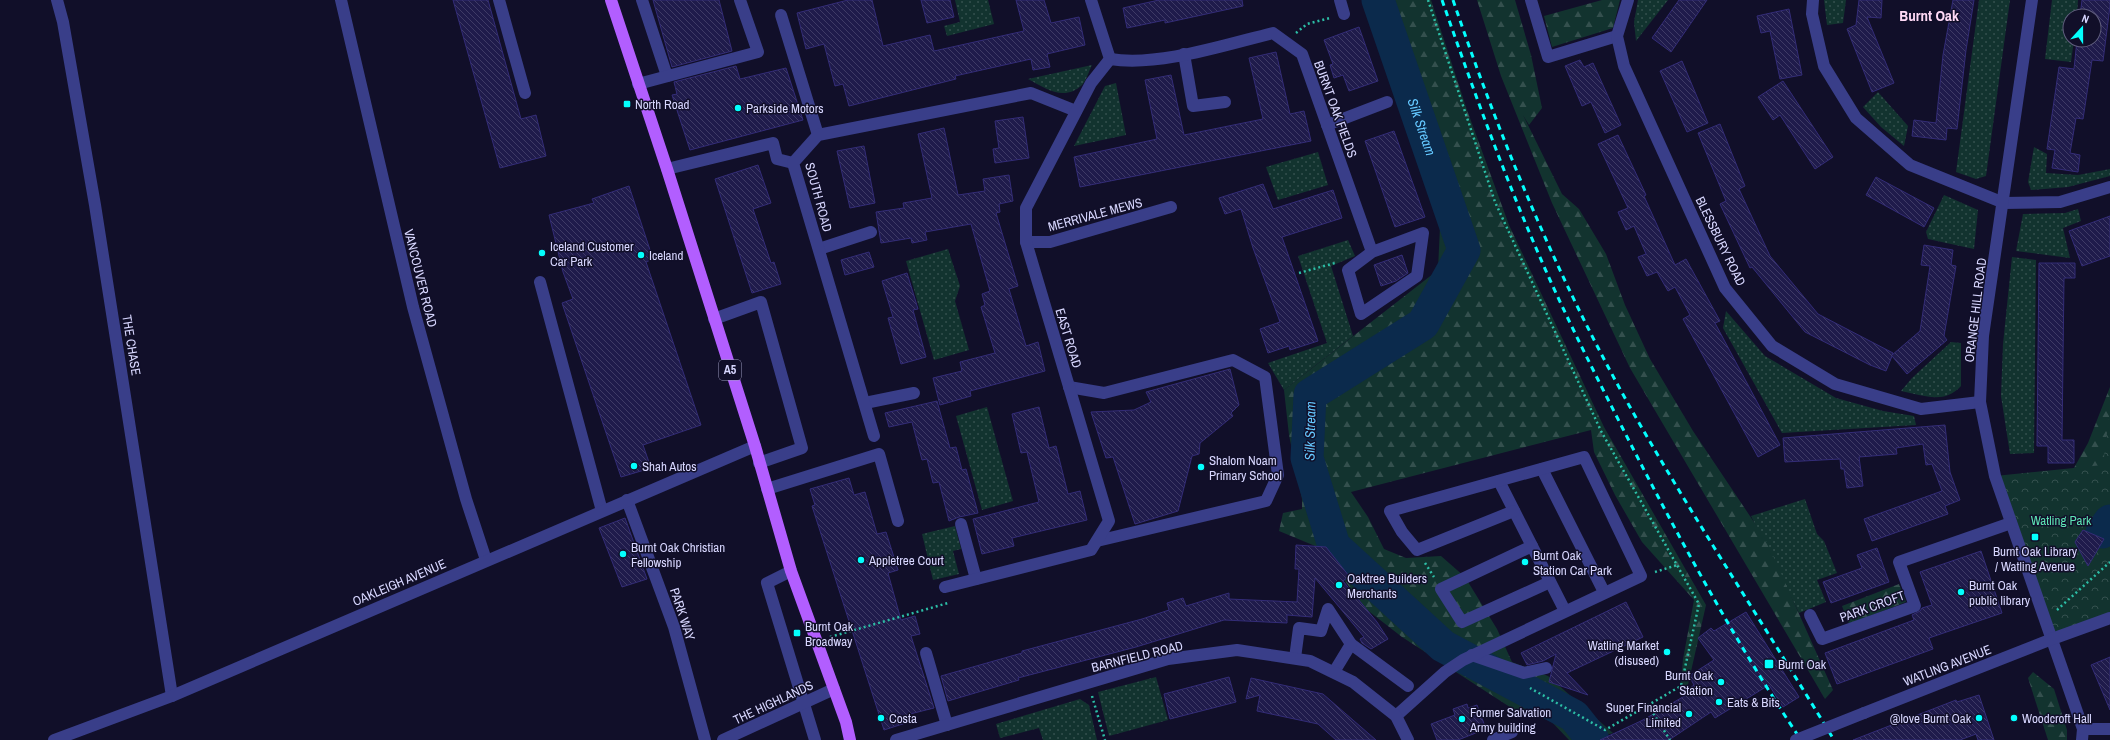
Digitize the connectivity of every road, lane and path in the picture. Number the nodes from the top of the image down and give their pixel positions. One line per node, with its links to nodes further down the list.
1 (57, 0): 84 (street, THE CHASE)
2 (341, 0): 58 (street, VANCOUVER ROAD)
3 (499, 0): 22 (street)
4 (611, 0): 21 (main road, A5)
5 (642, 0): 20 (street)
6 (740, 0): 20 (street)
7 (1091, 0): 19 (street)
8 (1340, 0): 14 (street)
9 (1428, 0): 60 (path)
10 (1531, 0): 16 (street)
11 (1628, 0): 16 (street)
12 (1813, 0): 31 (street)
13 (2032, 0): 31 (street, ORANGE HILL ROAD)
14 (1344, 14): 17 (path)
15 (781, 15): 27 (street)
16 (1617, 36): 41 (street, BLESSBURY ROAD)
17 (1286, 43): 18 (street, BURNT OAK FIELDS); 26 (street, BURNT OAK FIELDS)
18 (1184, 54): 19 (street, BURNT OAK FIELDS); 23 (street)
19 (1110, 59): 25 (street, EAST ROAD)
20 (667, 76): 21 (street)
21 (638, 84): 29 (main road, A5)
22 (525, 92)
23 (1225, 102)
24 (1387, 102): 26 (street)
25 (1076, 111): 27 (street); 34 (street, EAST ROAD)
26 (1327, 125): 36 (street, BURNT OAK FIELDS)
27 (818, 135): 28 (street, SOUTH ROAD)
28 (793, 163): 29 (street); 35 (street, SOUTH ROAD)
29 (667, 169): 38 (main road, A5)
30 (2110, 187): 31 (street)
31 (2004, 203): 41 (street, ORANGE HILL ROAD)
32 (1171, 207): 34 (street, MERRIVALE MEWS)
33 (870, 232): 35 (street)
34 (1026, 242): 39 (street, EAST ROAD)
35 (819, 249): 42 (street, SOUTH ROAD)
36 (1372, 252): 36 (street)
37 (540, 282): 51 (street)
38 (714, 319): 44 (main road, A5); 45 (street)
39 (1069, 387): 55 (street, EAST ROAD); 55 (street)
40 (914, 393): 42 (street)
41 (1980, 402): 53 (street, ORANGE HILL ROAD)
42 (865, 403): 43 (street, SOUTH ROAD)
43 (874, 436)
44 (755, 446): 45 (main road, A5); 49 (street, OAKLEIGH AVENUE)
45 (759, 463): 48 (main road, A5)
46 (1542, 469): 47 (street); 62 (street); 67 (street)
47 (1498, 481): 50 (street); 57 (street)
48 (767, 489): 52 (street); 61 (main road, A5)
49 (627, 500): 51 (street, OAKLEIGH AVENUE); 93 (street, PARK WAY)
50 (1514, 510): 56 (street); 57 (street)
51 (602, 511): 58 (street, OAKLEIGH AVENUE)
52 (898, 521)
53 (2011, 523): 69 (street, PARK CROFT); 71 (street, ORANGE HILL ROAD)
54 (961, 524): 63 (street)
55 (1097, 542): 63 (street, EAST ROAD)
56 (1532, 546): 64 (street); 66 (street)
57 (1417, 550): 66 (path)
58 (486, 560): 84 (street, OAKLEIGH AVENUE)
59 (2110, 562): 71 (path)
60 (1677, 565): 62 (path); 86 (path)
61 (791, 571): 73 (main road, A5); 85 (street)
62 (1641, 576): 67 (street)
63 (976, 579): 65 (street, EAST ROAD)
64 (1550, 582): 66 (street); 68 (street)
65 (945, 587): 73 (path)
66 (1442, 589)
67 (1604, 592): 68 (street)
68 (1565, 611): 77 (street)
69 (1810, 615)
70 (2110, 618): 72 (street, WATLING AVENUE)
71 (2047, 620): 72 (street, ORANGE HILL ROAD)
72 (2052, 639): 91 (street, ORANGE HILL ROAD); 102 (street, WATLING AVENUE, bridge)
73 (815, 641): 83 (main road, A5)
74 (1351, 644): 76 (street); 79 (street); 81 (street)
75 (926, 653): 88 (street)
76 (1295, 658): 79 (street, BARNFIELD ROAD); 80 (street, BARNFIELD ROAD)
77 (1468, 658): 78 (street); 87 (street)
78 (1546, 668)
79 (1334, 672): 87 (street, BARNFIELD ROAD)
80 (1088, 682): 88 (street, BARNFIELD ROAD); 98 (path)
81 (1408, 686)
82 (1528, 687): 86 (path)
83 (834, 689): 85 (street, THE HIGHLANDS); 96 (main road, A5)
84 (172, 696): 92 (street, OAKLEIGH AVENUE)
85 (804, 703): 94 (street, THE HIGHLANDS); 95 (street)
86 (1648, 705): 101 (path)
87 (1396, 716): 99 (street, BARNFIELD ROAD)
88 (947, 725): 97 (street, BARNFIELD ROAD)
89 (2110, 729): 91 (street)
90 (1512, 732): 100 (street)
91 (2083, 735)
92 (54, 740)
93 (705, 740)
94 (723, 740)
95 (815, 740)
96 (850, 740)
97 (896, 740)
98 (1104, 740)
99 (1408, 740)
100 (1493, 740)
101 (1670, 740)
102 (1796, 740)

